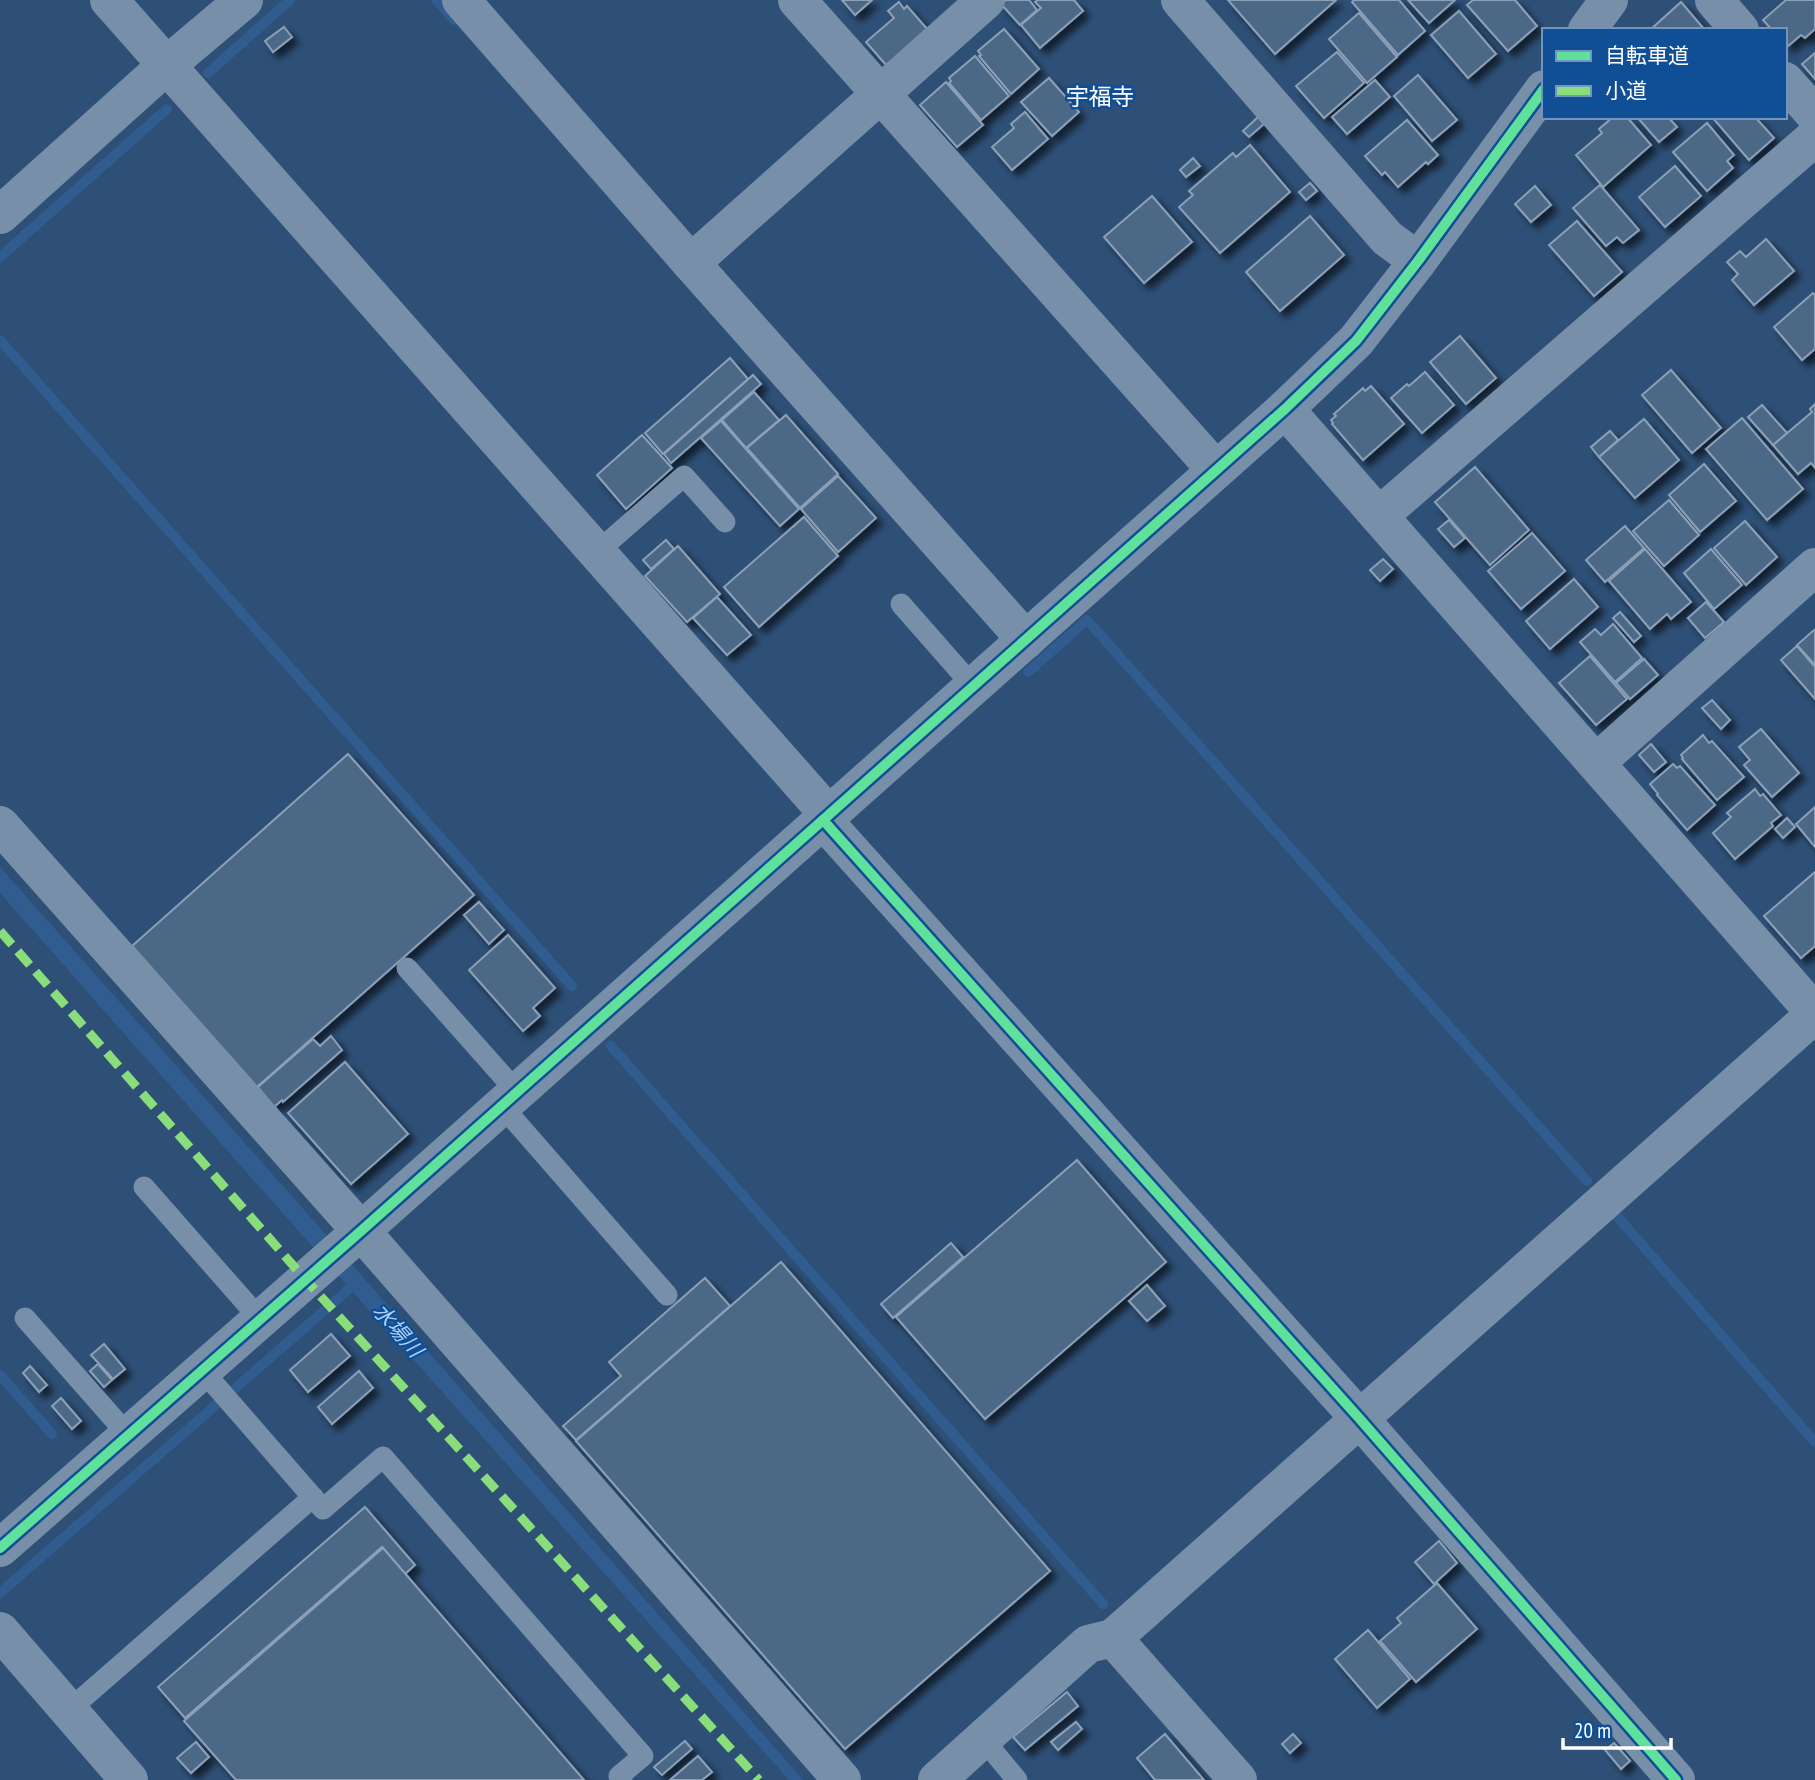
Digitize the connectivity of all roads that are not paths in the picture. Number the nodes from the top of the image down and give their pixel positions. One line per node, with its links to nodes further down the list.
1 (109, 0): 9 (street)
2 (244, 0): 9 (street)
3 (461, 0): 17 (street)
4 (797, 0): 12 (street)
5 (986, 0): 12 (street)
6 (1180, 0): 16 (street)
7 (1714, 0): 8 (street)
8 (1738, 28)
9 (167, 65): 15 (street); 22 (street)
10 (1787, 83): 13 (street)
11 (1542, 92): 16 (street)
12 (880, 94): 17 (street); 19 (street)
13 (1815, 115)
14 (1815, 137): 20 (street)
15 (0, 215)
16 (1418, 261): 18 (street)
17 (691, 263): 25 (street)
18 (1285, 409): 19 (street); 20 (street)
19 (1216, 470): 25 (street)
20 (1379, 516): 27 (street)
21 (726, 522): 22 (lane)
22 (597, 552): 28 (street)
23 (1815, 567): 27 (street)
24 (901, 604): 26 (lane)
25 (1026, 640): 26 (street)
26 (973, 686): 28 (street)
27 (1595, 763): 31 (street)
28 (826, 817): 32 (street); 39 (street)
29 (0, 825): 34 (street)
30 (407, 968): 32 (lane)
31 (1815, 1014): 39 (street)
32 (509, 1099): 34 (street); 35 (lane)
33 (144, 1187): 37 (lane)
34 (355, 1237): 37 (street); 49 (street)
35 (667, 1295)
36 (25, 1318): 40 (lane)
37 (260, 1319): 38 (street)
38 (209, 1377): 40 (street); 41 (lane)
39 (1359, 1418): 44 (street); 53 (street)
40 (128, 1435): 42 (street)
41 (313, 1497): 45 (lane); 48 (lane)
42 (0, 1548)
43 (0, 1631): 45 (street)
44 (1113, 1638): 46 (street); 52 (street)
45 (69, 1710): 47 (street)
46 (982, 1739): 50 (street); 51 (lane)
47 (130, 1780)
48 (622, 1780)
49 (842, 1780)
50 (937, 1780)
51 (1017, 1780)
52 (1238, 1780)
53 (1676, 1780)

